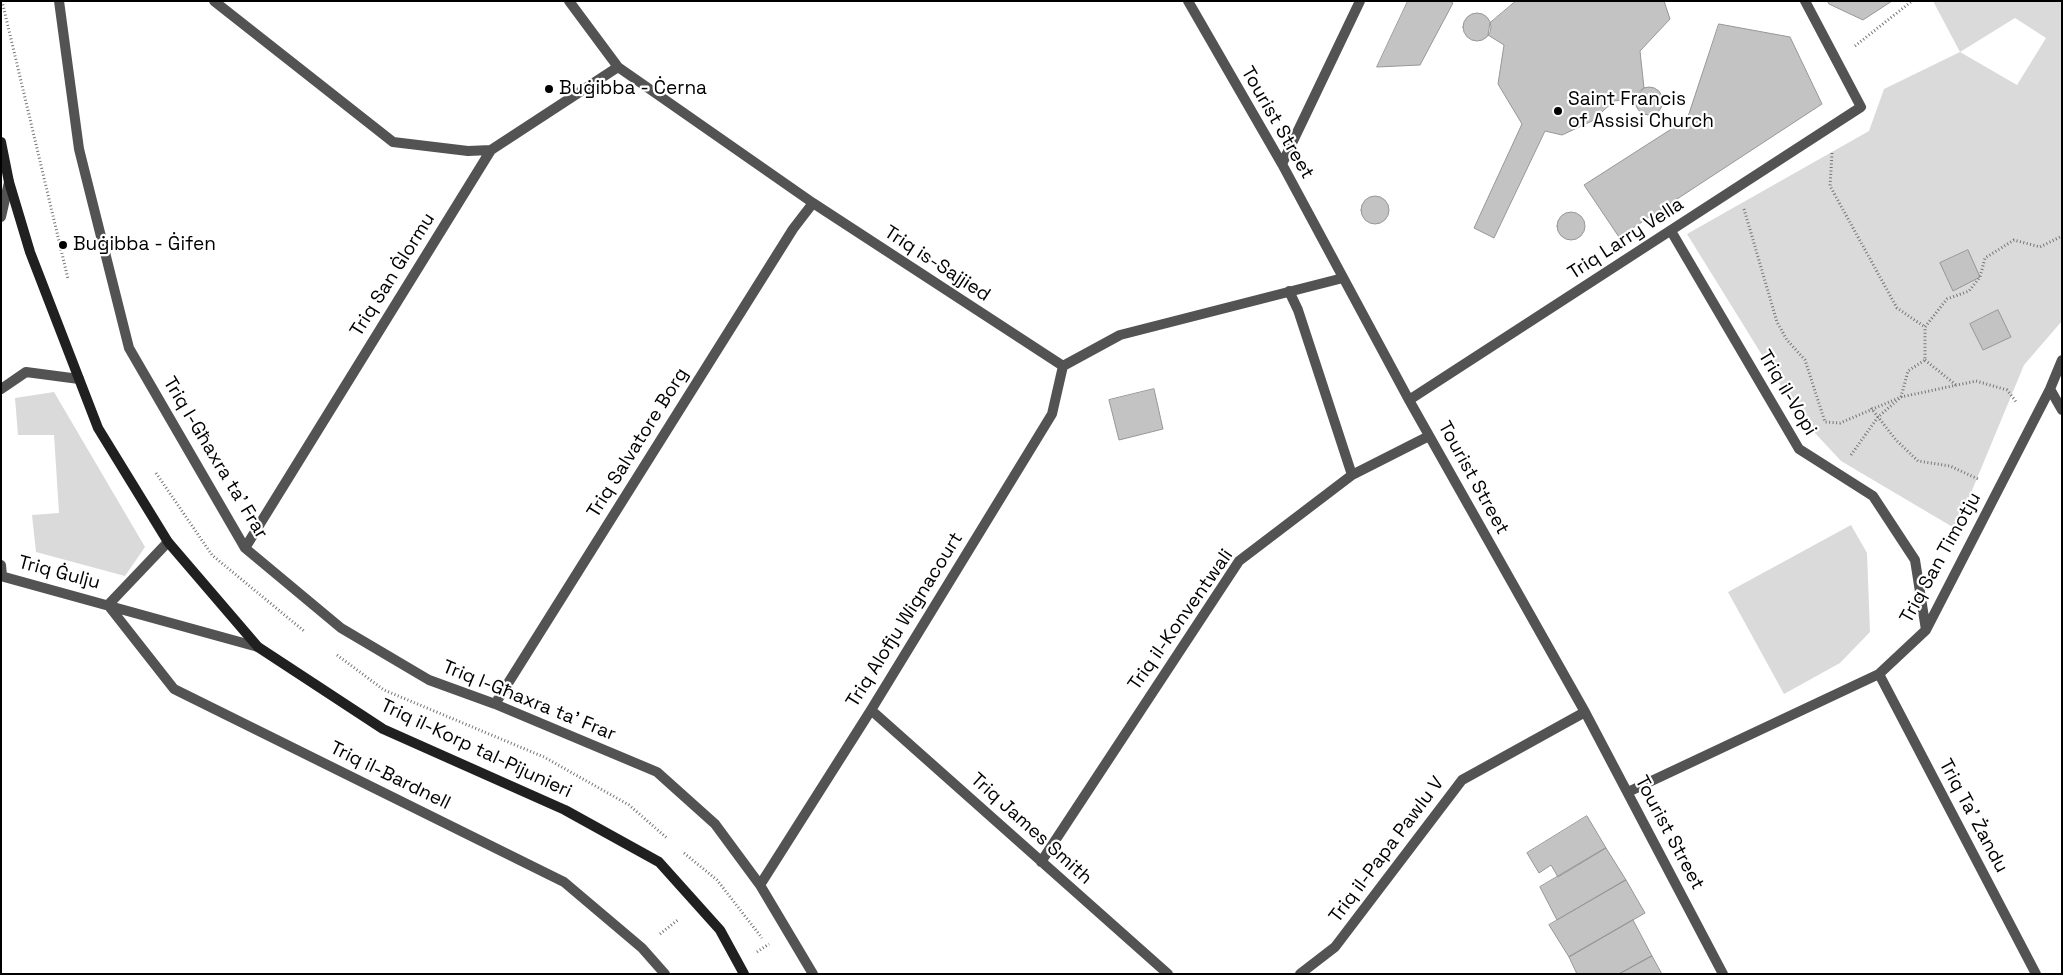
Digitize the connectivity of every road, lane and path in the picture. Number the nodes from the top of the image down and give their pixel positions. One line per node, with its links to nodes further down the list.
1 (2, 1): 22 (path)
2 (59, 1): 44 (street, Triq l-Għaxra ta' Frar)
3 (214, 1): 13 (street)
4 (569, 1): 10 (street, Triq is-Sajjied)
5 (1188, 1): 14 (street, Tourist Street)
6 (1360, 1): 14 (street)
7 (1805, 1): 9 (street)
8 (1912, 1): 9 (path)
9 (1837, 61): 11 (street, Triq Larry Vella)
10 (618, 67): 13 (street, Triq San Ġlormu); 17 (street, Triq is-Sajjied)
11 (1835, 125): 16 (street, Triq Larry Vella); 24 (path)
12 (1, 142): 15 (street, Triq il-Korp tal-Pijunieri)
13 (490, 150): 44 (street, Triq San Ġlormu)
14 (1282, 164): 21 (street, Tourist Street)
15 (9, 182): 18 (street, Triq il-Korp tal-Pijunieri); 28 (street, Triq il-Korp tal-Pijunieri)
16 (1738, 188): 19 (street, Triq Larry Vella); 34 (path)
17 (814, 203): 27 (street, Triq is-Sajjied); 52 (street, Triq Salvatore Borg)
18 (1, 217)
19 (1671, 231): 33 (street, Triq Larry Vella); 40 (street, Triq il-Vopi)
20 (2062, 236): 24 (path)
21 (1343, 278): 23 (street); 33 (street, Tourist Street)
22 (68, 280)
23 (1288, 291): 27 (street); 41 (street)
24 (1925, 327): 25 (path)
25 (1925, 360): 29 (path); 32 (path)
26 (2062, 360): 31 (street, Triq San Timotju)
27 (1063, 366): 53 (street, Triq Alofju Wignacourt)
28 (79, 379): 30 (street); 43 (street, Triq il-Korp tal-Pijunieri)
29 (1956, 385): 32 (path); 37 (path)
30 (1, 389)
31 (2050, 389): 35 (street); 37 (street, Triq San Timotju)
32 (1901, 397): 34 (path); 36 (path)
33 (1409, 400): 38 (street, Tourist Street)
34 (1871, 408): 36 (path)
35 (2062, 410)
36 (1878, 416): 40 (path); 42 (path)
37 (2032, 423): 42 (street, Triq San Timotju)
38 (1430, 436): 41 (street, Triq il-Konventwali); 54 (street, Tourist Street)
39 (151, 466): 48 (path)
40 (1837, 474): 47 (street, Triq il-Vopi)
41 (1352, 475): 58 (street, Triq il-Konventwali)
42 (1999, 490): 47 (street, Triq San Timotju)
43 (168, 542): 46 (street); 49 (street, Triq il-Korp tal-Pijunieri)
44 (245, 548): 52 (street, Triq l-Għaxra ta' Frar)
45 (2, 572): 46 (street, Triq Ġulju)
46 (108, 605): 49 (street, Triq Ġulju); 63 (street, Triq il-Bardnell)
47 (1926, 630): 51 (street, Triq San Timotju)
48 (306, 632)
49 (258, 647): 60 (street, Triq il-Korp tal-Pijunieri)
50 (329, 649): 56 (path)
51 (1879, 674): 55 (street, Triq San Timotju); 71 (street, Triq Ta' Żandu)
52 (495, 704): 59 (street, Triq l-Għaxra ta' Frar)
53 (871, 710): 58 (street, Triq James Smith); 59 (street, Triq Alofju Wignacourt)
54 (1585, 712): 55 (street, Tourist Street); 69 (street, Triq il-Papa Pawlu V)
55 (1628, 792): 70 (street, Tourist Street)
56 (673, 842)
57 (680, 849): 62 (path)
58 (1041, 862): 68 (street, Triq James Smith)
59 (760, 885): 61 (street, Triq l-Għaxra ta' Frar)
60 (697, 905): 63 (path); 65 (street, Triq il-Korp tal-Pijunieri)
61 (788, 931): 62 (path); 67 (street, Triq l-Għaxra ta' Frar)
62 (768, 945): 64 (path); 65 (path)
63 (642, 948): 66 (street, Triq il-Bardnell)
64 (773, 953)
65 (742, 969)
66 (665, 974)
67 (813, 974)
68 (1168, 974)
69 (1300, 974)
70 (1723, 974)
71 (2036, 974)

